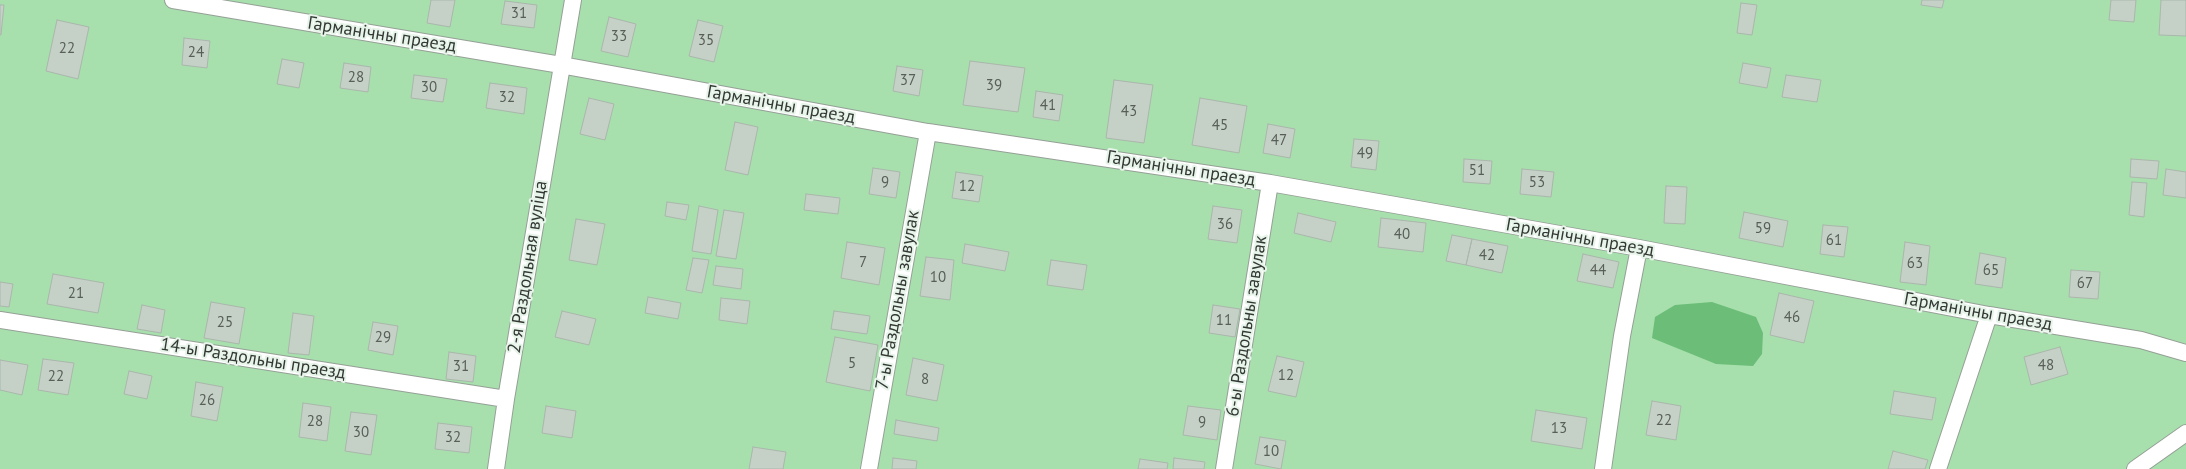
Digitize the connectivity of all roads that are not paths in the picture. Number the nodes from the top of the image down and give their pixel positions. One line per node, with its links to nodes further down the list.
1 (173, 0): 3 (lane, Гарманічны праезд)
2 (573, 0): 3 (lane, 2-я Раздольная вуліца)
3 (561, 65): 4 (lane, Гарманічны праезд); 10 (lane, 2-я Раздольная вуліца)
4 (928, 132): 5 (lane, Гарманічны праезд); 13 (lane, 7-ы Раздольны завулак)
5 (1270, 183): 6 (lane, Гарманічны праезд); 14 (lane, 6-ы Раздольны завулак)
6 (1639, 248): 7 (lane, Гарманічны праезд); 15 (lane)
7 (1989, 316): 9 (lane, Гарманічны праезд); 16 (lane)
8 (0, 320): 10 (lane, 14-ы Раздольны праезд)
9 (2186, 353)
10 (506, 399): 12 (lane, 2-я Раздольная вуліца)
11 (2186, 433): 17 (lane)
12 (496, 469)
13 (869, 469)
14 (1224, 469)
15 (1603, 469)
16 (1938, 469)
17 (2134, 469)

